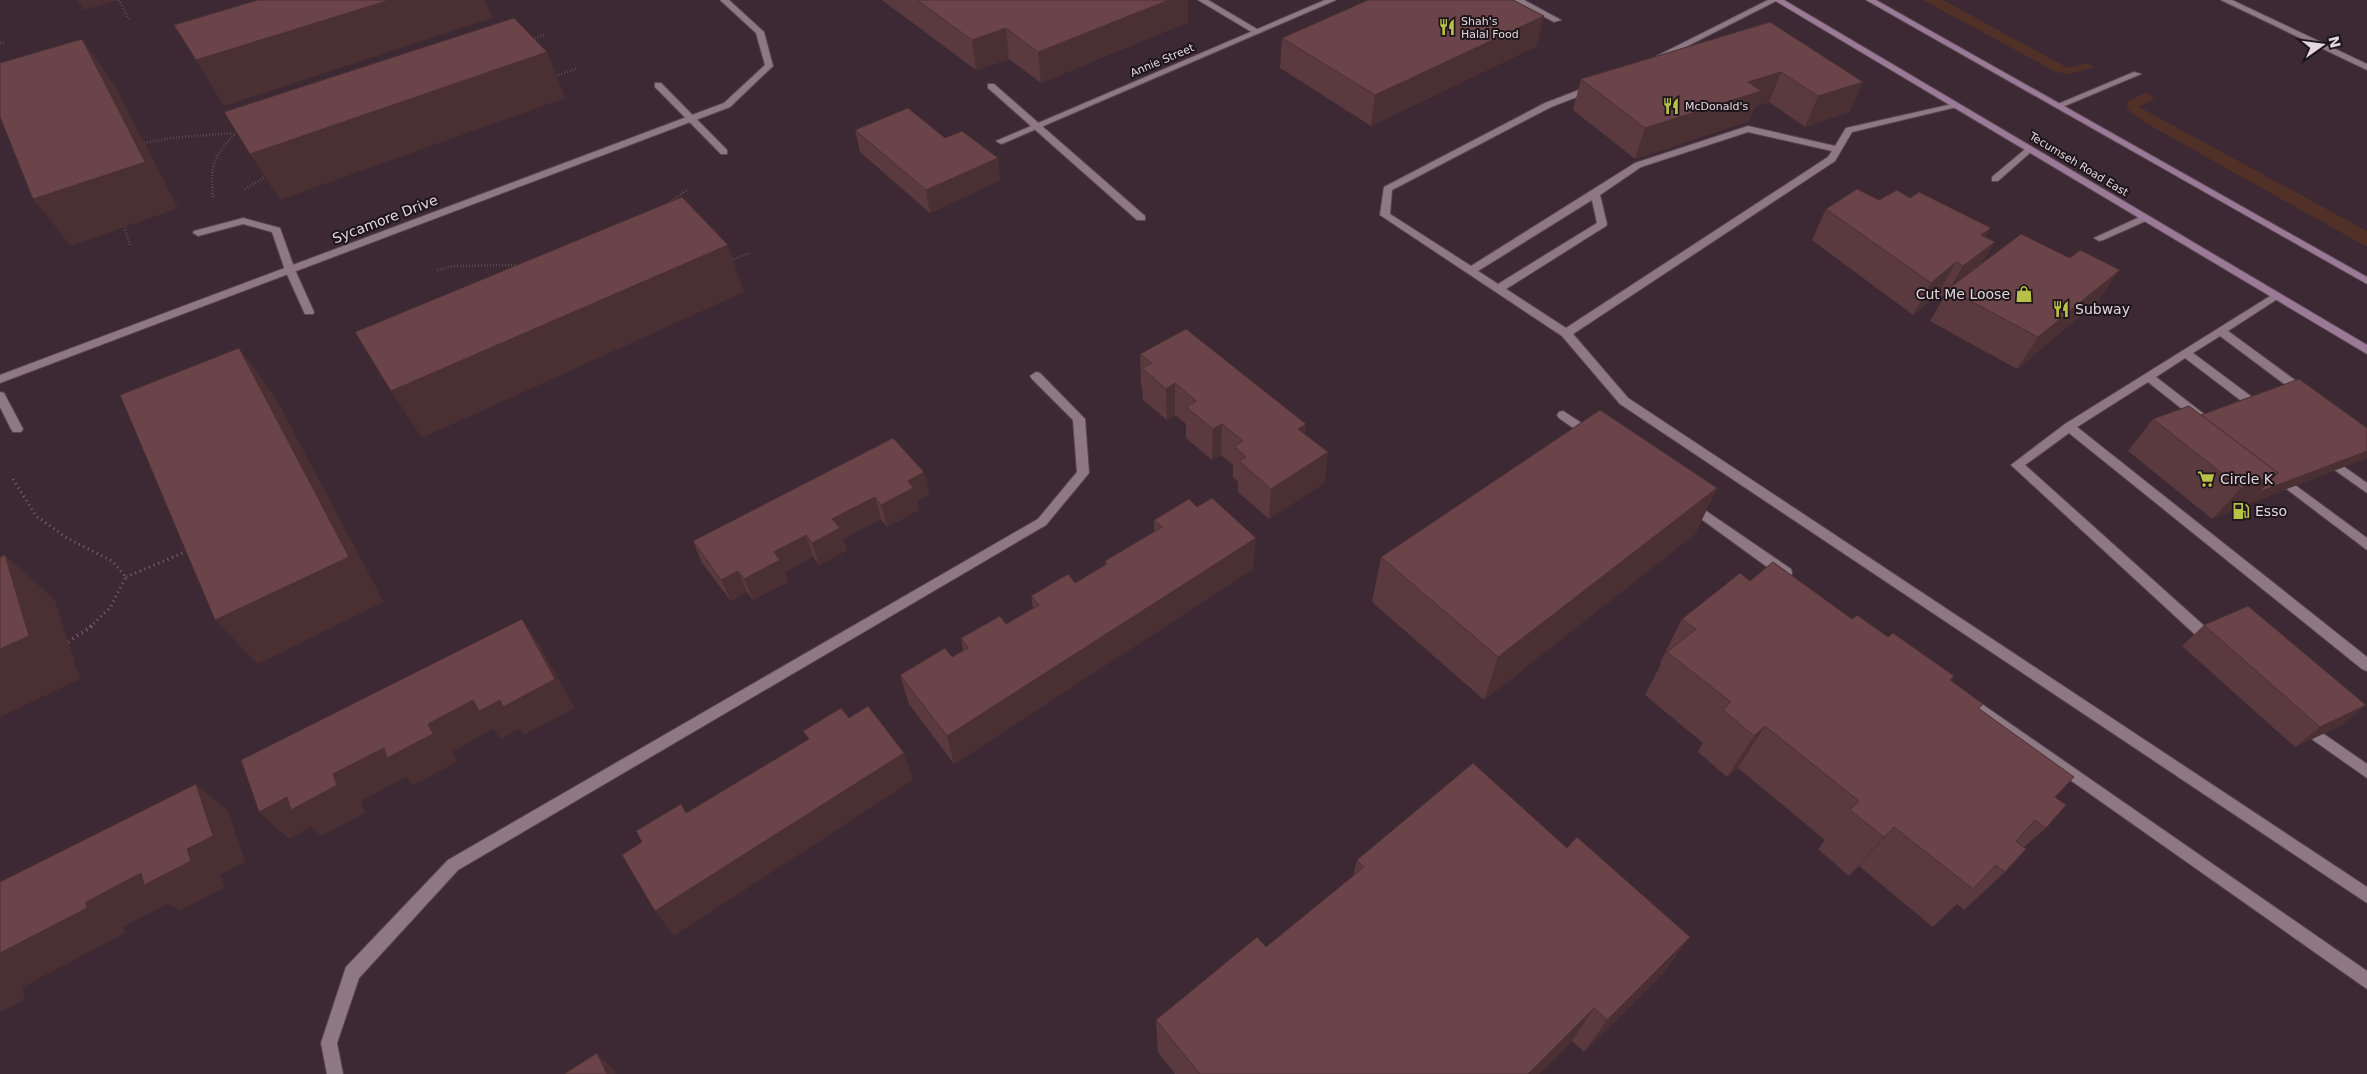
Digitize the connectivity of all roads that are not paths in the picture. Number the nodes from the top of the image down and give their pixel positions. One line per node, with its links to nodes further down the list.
1 (724, 0): 19 (street, Sycamore Drive)
2 (1202, 0): 10 (street)
3 (1332, 0): 10 (street, Annie Street)
4 (1518, 0): 9 (street)
5 (1774, 0): 11 (street)
6 (1778, 0): 17 (main road, Tecumseh Road East)
7 (1870, 0): 18 (main road)
8 (2225, 0): 12 (street)
9 (1557, 20)
10 (1258, 32): 20 (street, Annie Street)
11 (1641, 66)
12 (2367, 67)
13 (2137, 74): 18 (street)
14 (658, 85): 19 (street)
15 (991, 86): 20 (street)
16 (1599, 86): 32 (street)
17 (1954, 105): 22 (street); 23 (main road, Tecumseh Road East)
18 (2057, 106): 33 (main road)
19 (690, 119): 24 (street); 31 (street, Sycamore Drive)
20 (1037, 125): 21 (street, Annie Street); 27 (street)
21 (1001, 141)
22 (1838, 149): 26 (street); 38 (street)
23 (2029, 149): 25 (street); 28 (main road, Tecumseh Road East)
24 (724, 152)
25 (1995, 179)
26 (1595, 194): 32 (street); 34 (street)
27 (1142, 218)
28 (2144, 218): 30 (street); 35 (main road, Tecumseh Road East)
29 (198, 233): 31 (street)
30 (2099, 238)
31 (290, 270): 36 (street); 43 (street, Sycamore Drive)
32 (1471, 271): 34 (street)
33 (2367, 281)
34 (1498, 289): 38 (street)
35 (2276, 296): 37 (street); 39 (main road, Tecumseh Road East)
36 (309, 312)
37 (2221, 331): 40 (street); 45 (street)
38 (1566, 333): 63 (street)
39 (2367, 350)
40 (2186, 353): 42 (street); 47 (street)
41 (1036, 376): 65 (street)
42 (2149, 377): 48 (street); 49 (street)
43 (0, 379)
44 (0, 396): 50 (street)
45 (2313, 399)
46 (1563, 415): 51 (street)
47 (2272, 418)
48 (2211, 425)
49 (2069, 427): 58 (street); 59 (street)
50 (18, 429)
51 (1603, 444)
52 (2320, 453): 54 (street)
53 (2274, 473): 56 (street)
54 (2367, 489)
55 (1676, 495): 57 (street)
56 (2367, 545)
57 (1798, 581)
58 (2206, 636)
59 (2367, 665)
60 (1952, 689): 64 (street)
61 (2318, 736): 62 (street)
62 (2367, 772)
63 (2367, 896)
64 (2367, 981)
65 (335, 1074)

